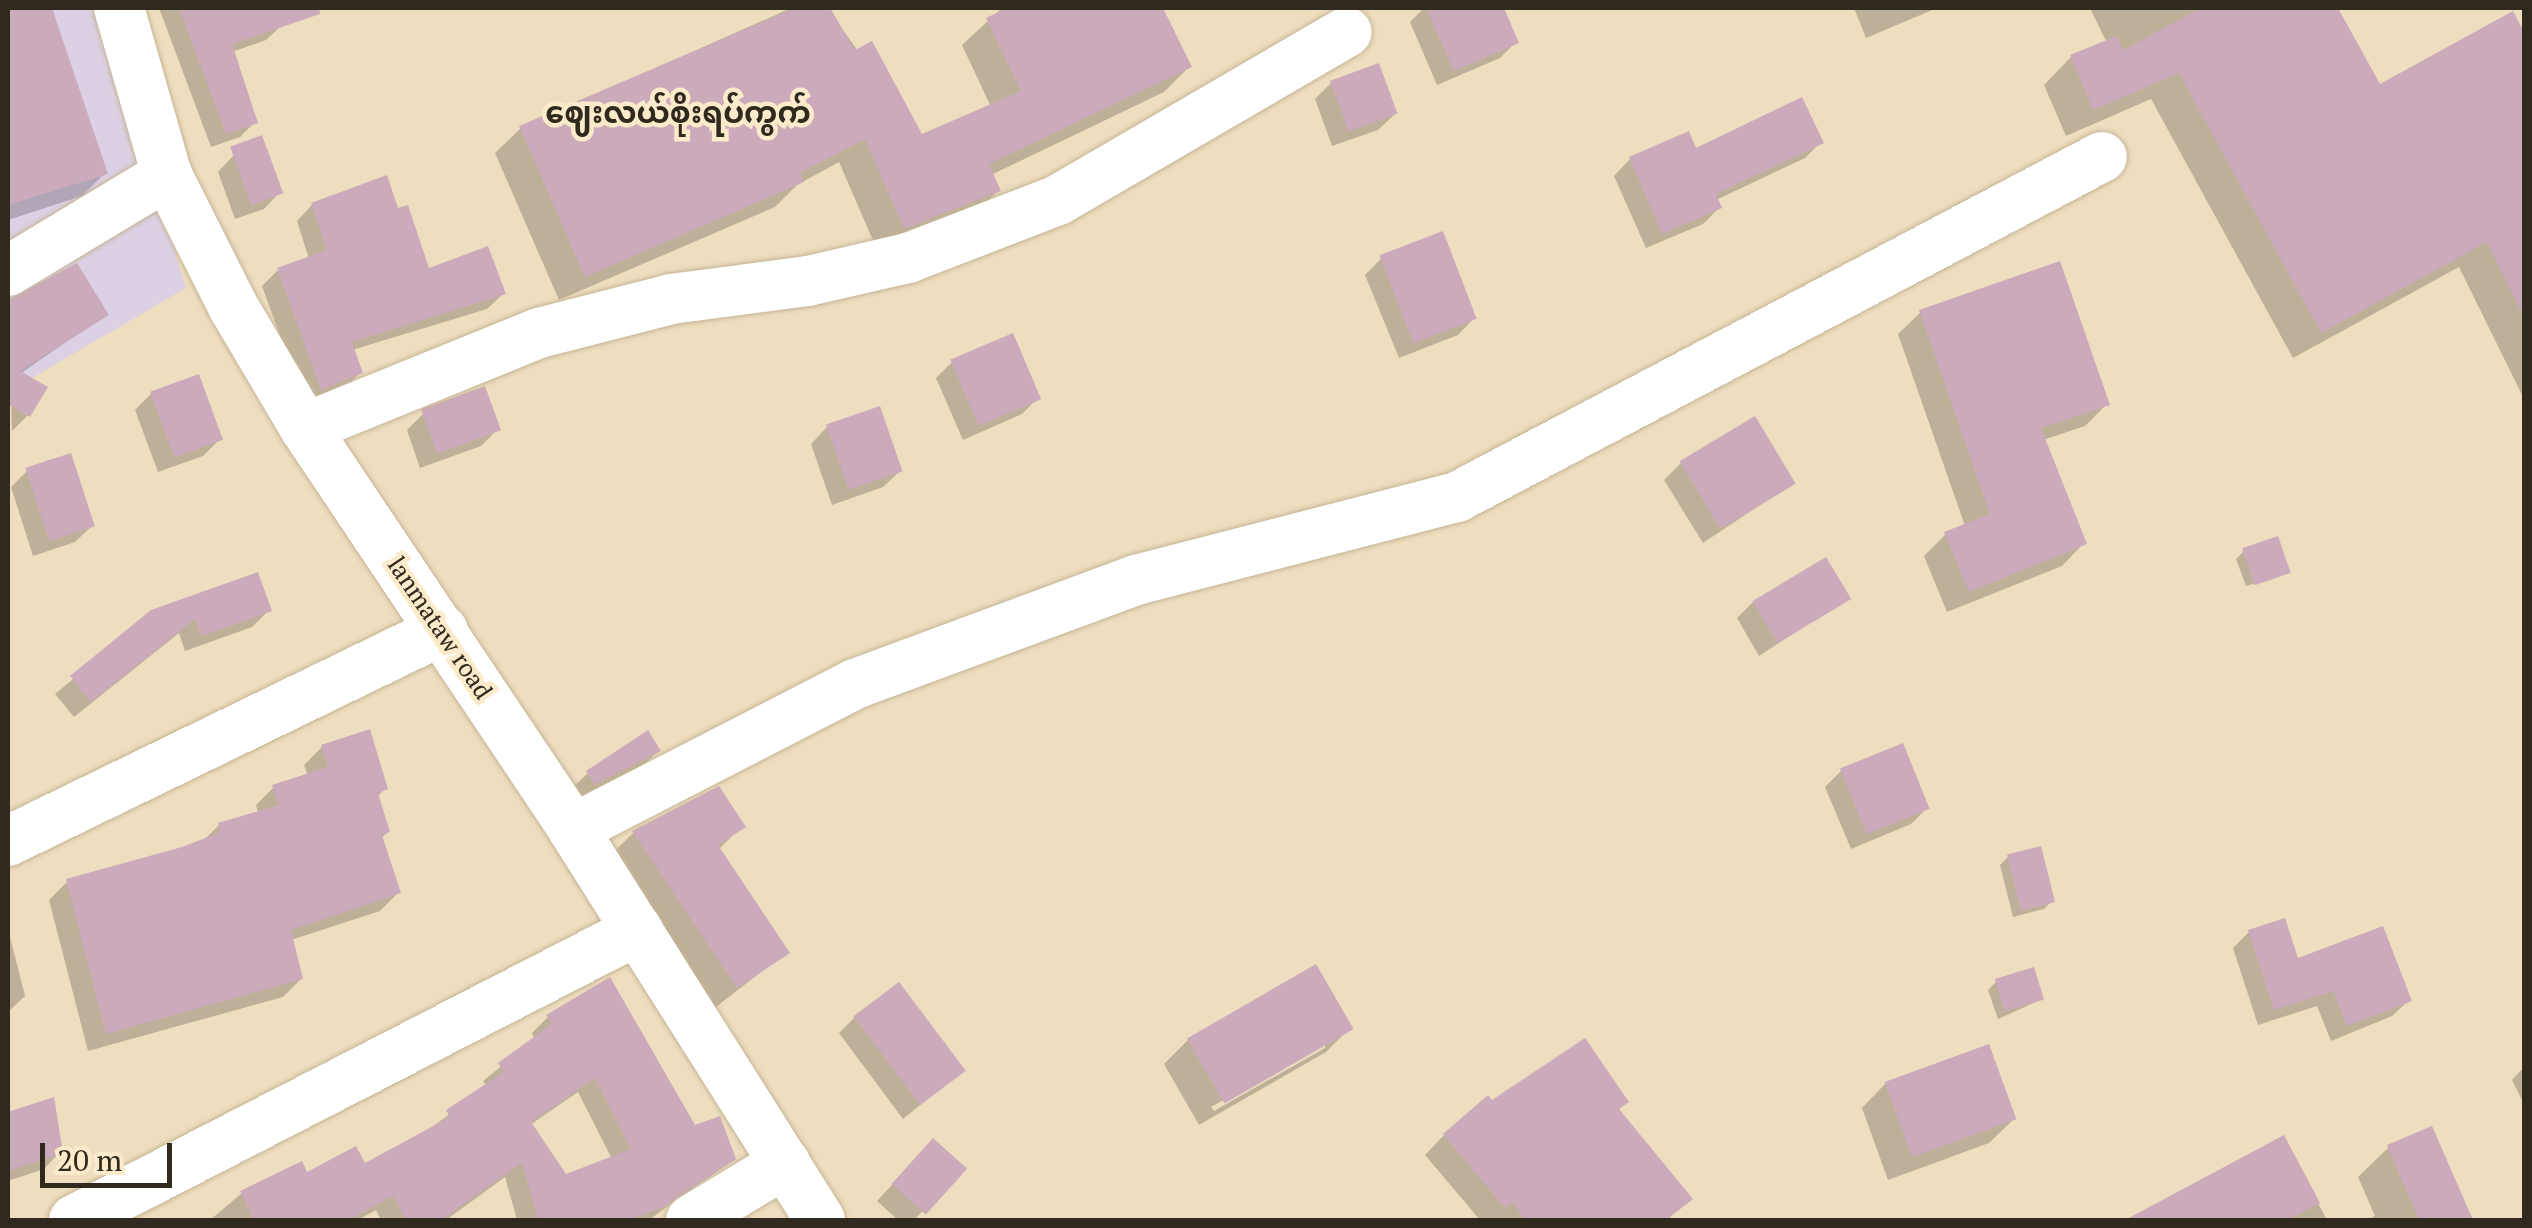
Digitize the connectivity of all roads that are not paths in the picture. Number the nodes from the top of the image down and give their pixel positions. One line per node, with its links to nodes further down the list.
1 (119, 8): 4 (street, lanmataw road)
2 (1347, 32): 6 (street)
3 (2102, 156): 8 (street)
4 (167, 175): 5 (street); 6 (street, lanmataw road)
5 (8, 271)
6 (305, 428): 7 (street, lanmataw road)
7 (442, 630): 8 (street, lanmataw road); 9 (street)
8 (573, 829): 10 (street, lanmataw road)
9 (8, 841)
10 (638, 930): 11 (street, lanmataw road); 12 (street)
11 (785, 1163): 13 (street); 14 (street, lanmataw road)
12 (74, 1220)
13 (691, 1220)
14 (820, 1220)

